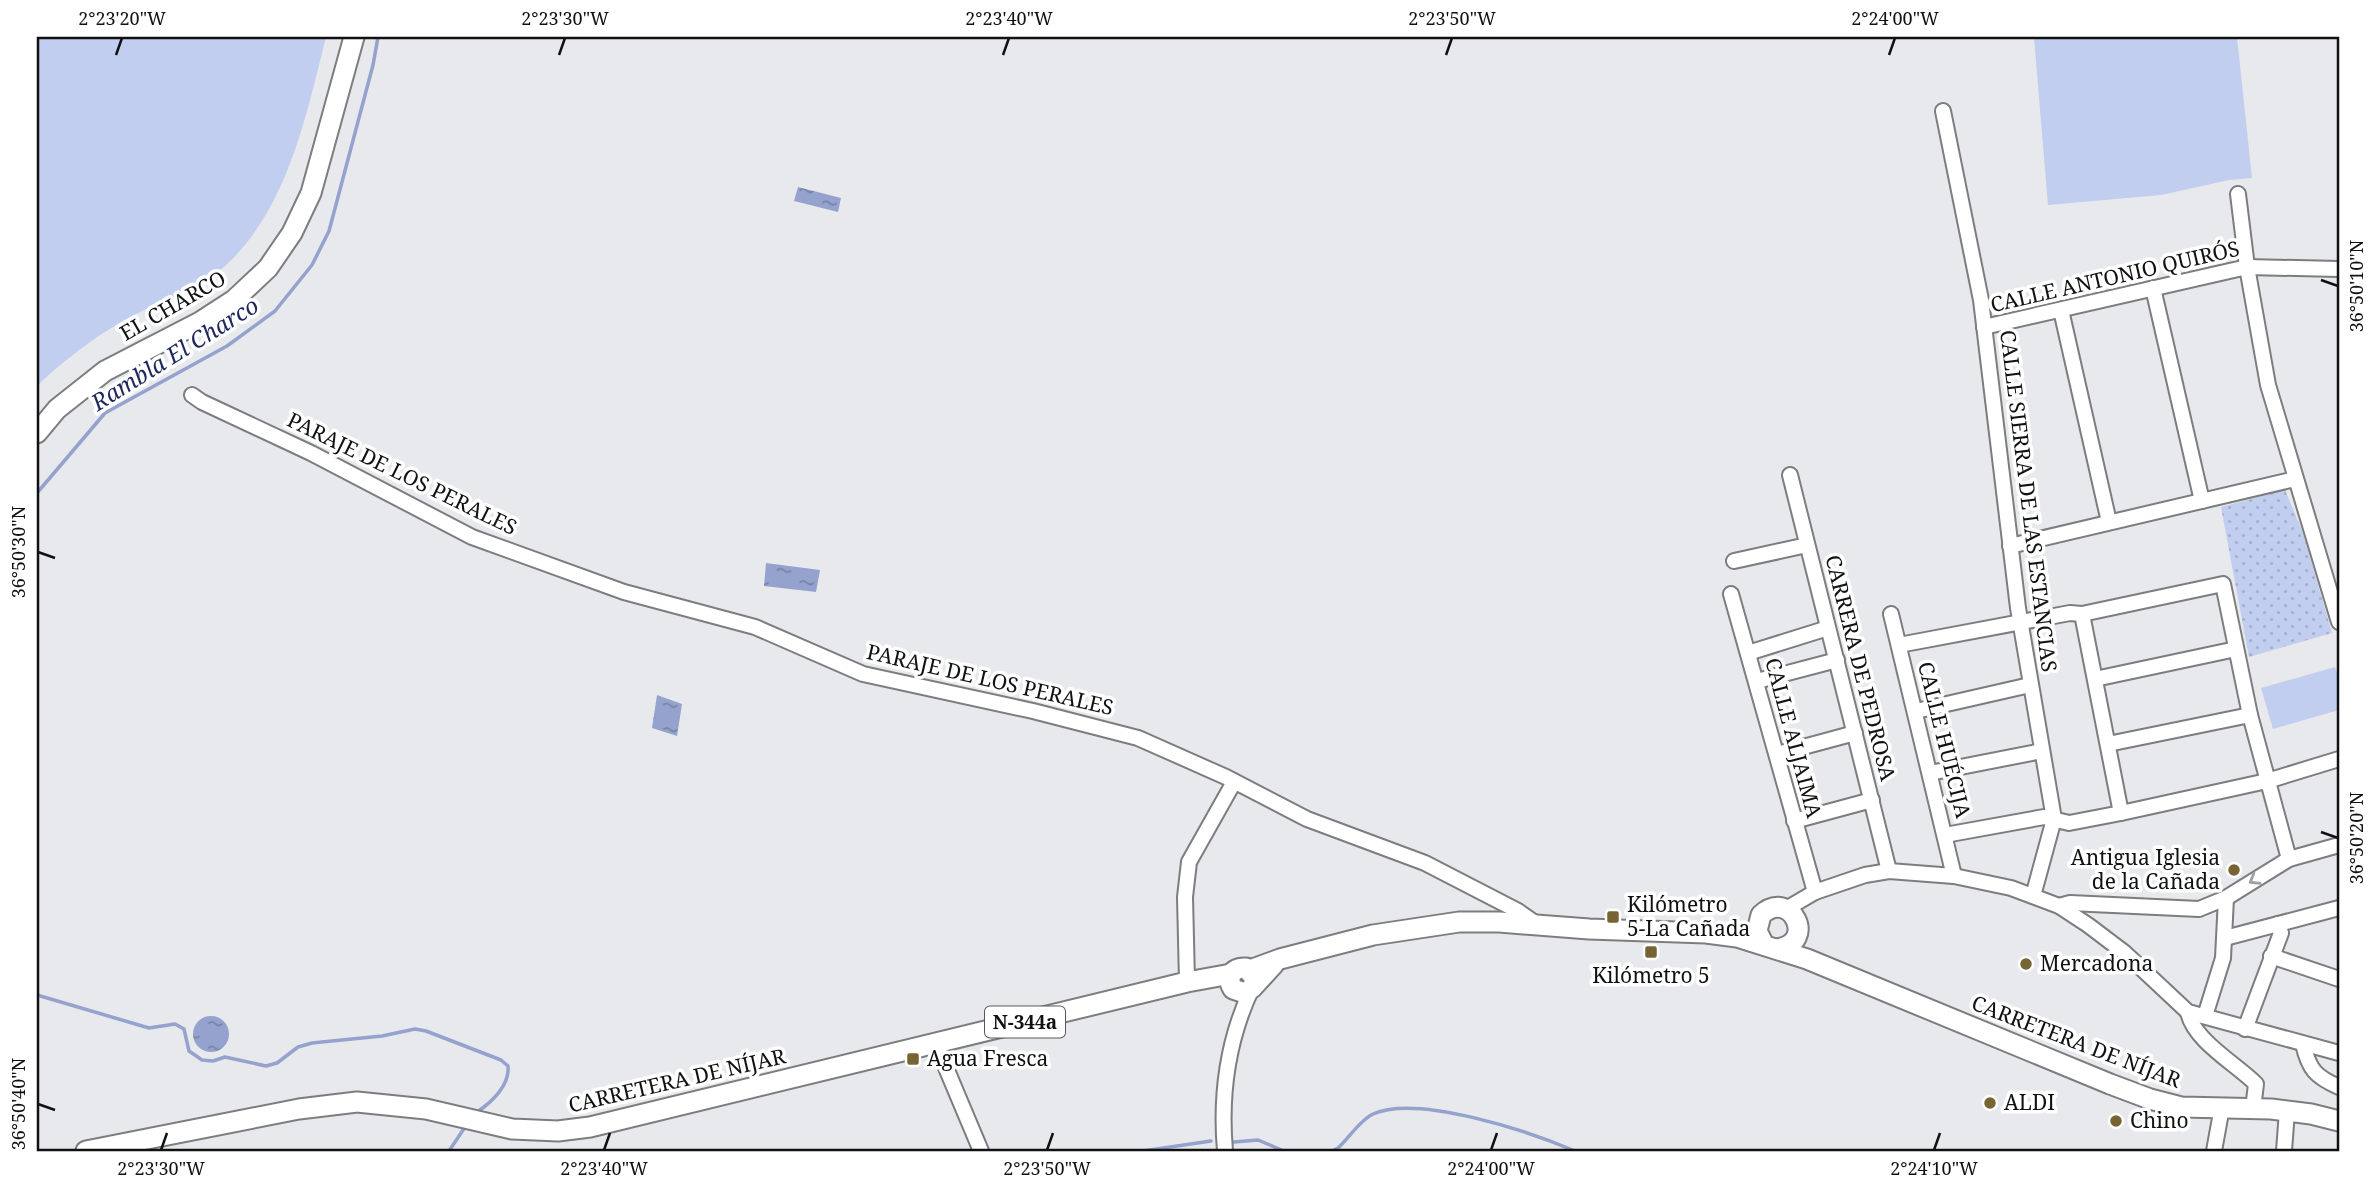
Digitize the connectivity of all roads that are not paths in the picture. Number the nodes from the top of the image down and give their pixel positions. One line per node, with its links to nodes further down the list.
1 (354, 37): 10 (main road, EL CHARCO)
2 (1943, 111): 8 (street, CALLE SIERRA DE LAS ESTANCIAS)
3 (2238, 194): 4 (street)
4 (2247, 267): 5 (street, CALLE ANTONIO QUIRÓS); 6 (street, CALLE ANTONIO QUIRÓS); 12 (street)
5 (2339, 269)
6 (2153, 288): 7 (street, CALLE ANTONIO QUIRÓS); 13 (street)
7 (2061, 310): 8 (street, CALLE ANTONIO QUIRÓS); 14 (street)
8 (1984, 327): 16 (street, CALLE SIERRA DE LAS ESTANCIAS)
9 (192, 395): 40 (street, PARAJE DE LOS PERALES)
10 (37, 433)
11 (1790, 475): 15 (street, CARRERA DE PEDROSA)
12 (2295, 479): 13 (street); 21 (street)
13 (2202, 501): 14 (street)
14 (2109, 522): 16 (street)
15 (1807, 545): 17 (street); 23 (street, CARRERA DE PEDROSA)
16 (2010, 546): 22 (street, CALLE SIERRA DE LAS ESTANCIAS)
17 (1734, 562)
18 (1731, 594): 26 (street, CALLE ALJAIMA)
19 (1891, 614): 24 (street, CALLE HUÉCIJA)
20 (2082, 614): 22 (street); 25 (street); 28 (street)
21 (2339, 622)
22 (2021, 624): 24 (street); 30 (street, CALLE SIERRA DE LAS ESTANCIAS)
23 (1828, 628): 26 (street); 27 (street, CARRERA DE PEDROSA)
24 (1899, 645): 31 (street, CALLE HUÉCIJA)
25 (2236, 649): 28 (street); 32 (street)
26 (1748, 653): 29 (street, CALLE ALJAIMA)
27 (1837, 660): 29 (street); 33 (street, CARRERA DE PEDROSA)
28 (2095, 679): 34 (street)
29 (1757, 681): 36 (street, CALLE ALJAIMA)
30 (2030, 685): 31 (street); 35 (street, CALLE SIERRA DE LAS ESTANCIAS)
31 (1916, 711): 38 (street, CALLE HUÉCIJA)
32 (2250, 715): 34 (street); 39 (street)
33 (1855, 733): 36 (street); 41 (street, CARRERA DE PEDROSA)
34 (2108, 744): 42 (street)
35 (2042, 751): 38 (street); 43 (street, CALLE SIERRA DE LAS ESTANCIAS)
36 (1777, 754): 44 (street, CALLE ALJAIMA)
37 (2339, 759): 39 (street)
38 (1930, 773): 45 (street, CALLE HUÉCIJA)
39 (2267, 781): 42 (street); 47 (street)
40 (1234, 782): 58 (street, PARAJE DE LOS PERALES); 66 (street)
41 (1872, 800): 44 (street); 48 (street, CARRERA DE PEDROSA)
42 (2121, 813): 43 (street)
43 (2054, 818): 45 (street); 51 (street, CALLE SIERRA DE LAS ESTANCIAS)
44 (1794, 821): 50 (street, CALLE ALJAIMA)
45 (1945, 835): 49 (street, CALLE HUÉCIJA)
46 (2339, 845): 47 (street)
47 (2289, 859): 52 (street, one-way to 52)
48 (1889, 871): 49 (street); 50 (street)
49 (1954, 876): 51 (street)
50 (1815, 892): 55 (street)
51 (2034, 896): 53 (street)
52 (2226, 898): 53 (street); 60 (street)
53 (2059, 906): 68 (street)
54 (2339, 908): 57 (street)
55 (1786, 909): 56 (main road); 61 (main road)
56 (1761, 915): 59 (main road, CARRETERA DE NÍJAR); 62 (main road)
57 (2278, 924): 60 (street); 63 (street)
58 (1539, 926): 59 (main road, CARRETERA DE NÍJAR); 67 (main road, CARRETERA DE NÍJAR)
59 (1706, 933): 62 (main road, CARRETERA DE NÍJAR)
60 (2225, 938): 69 (street)
61 (1795, 939): 62 (main road); 64 (main road)
62 (1770, 946): 64 (main road, CARRETERA DE NÍJAR)
63 (2272, 956): 65 (street); 70 (street)
64 (1807, 959): 75 (main road, CARRETERA DE NÍJAR)
65 (2339, 979)
66 (1187, 982): 67 (main road, CARRETERA DE NÍJAR / N-344a); 71 (main road, CARRETERA DE NÍJAR / N-344a)
67 (1244, 982): 81 (street)
68 (2188, 1012): 69 (street); 76 (street)
69 (2204, 1016): 70 (street)
70 (2245, 1029): 72 (street)
71 (936, 1044): 79 (main road, CARRETERA DE NÍJAR / N-344a); 80 (street)
72 (2303, 1044): 73 (street); 74 (street)
73 (2339, 1053)
74 (2339, 1087)
75 (2222, 1107): 76 (main road, CARRETERA DE NÍJAR); 82 (street)
76 (2253, 1109): 77 (main road, CARRETERA DE NÍJAR)
77 (2287, 1111): 78 (main road, CARRETERA DE NÍJAR); 83 (street)
78 (2339, 1121)
79 (86, 1151)
80 (981, 1151)
81 (1225, 1151)
82 (2214, 1151)
83 (2284, 1151)

